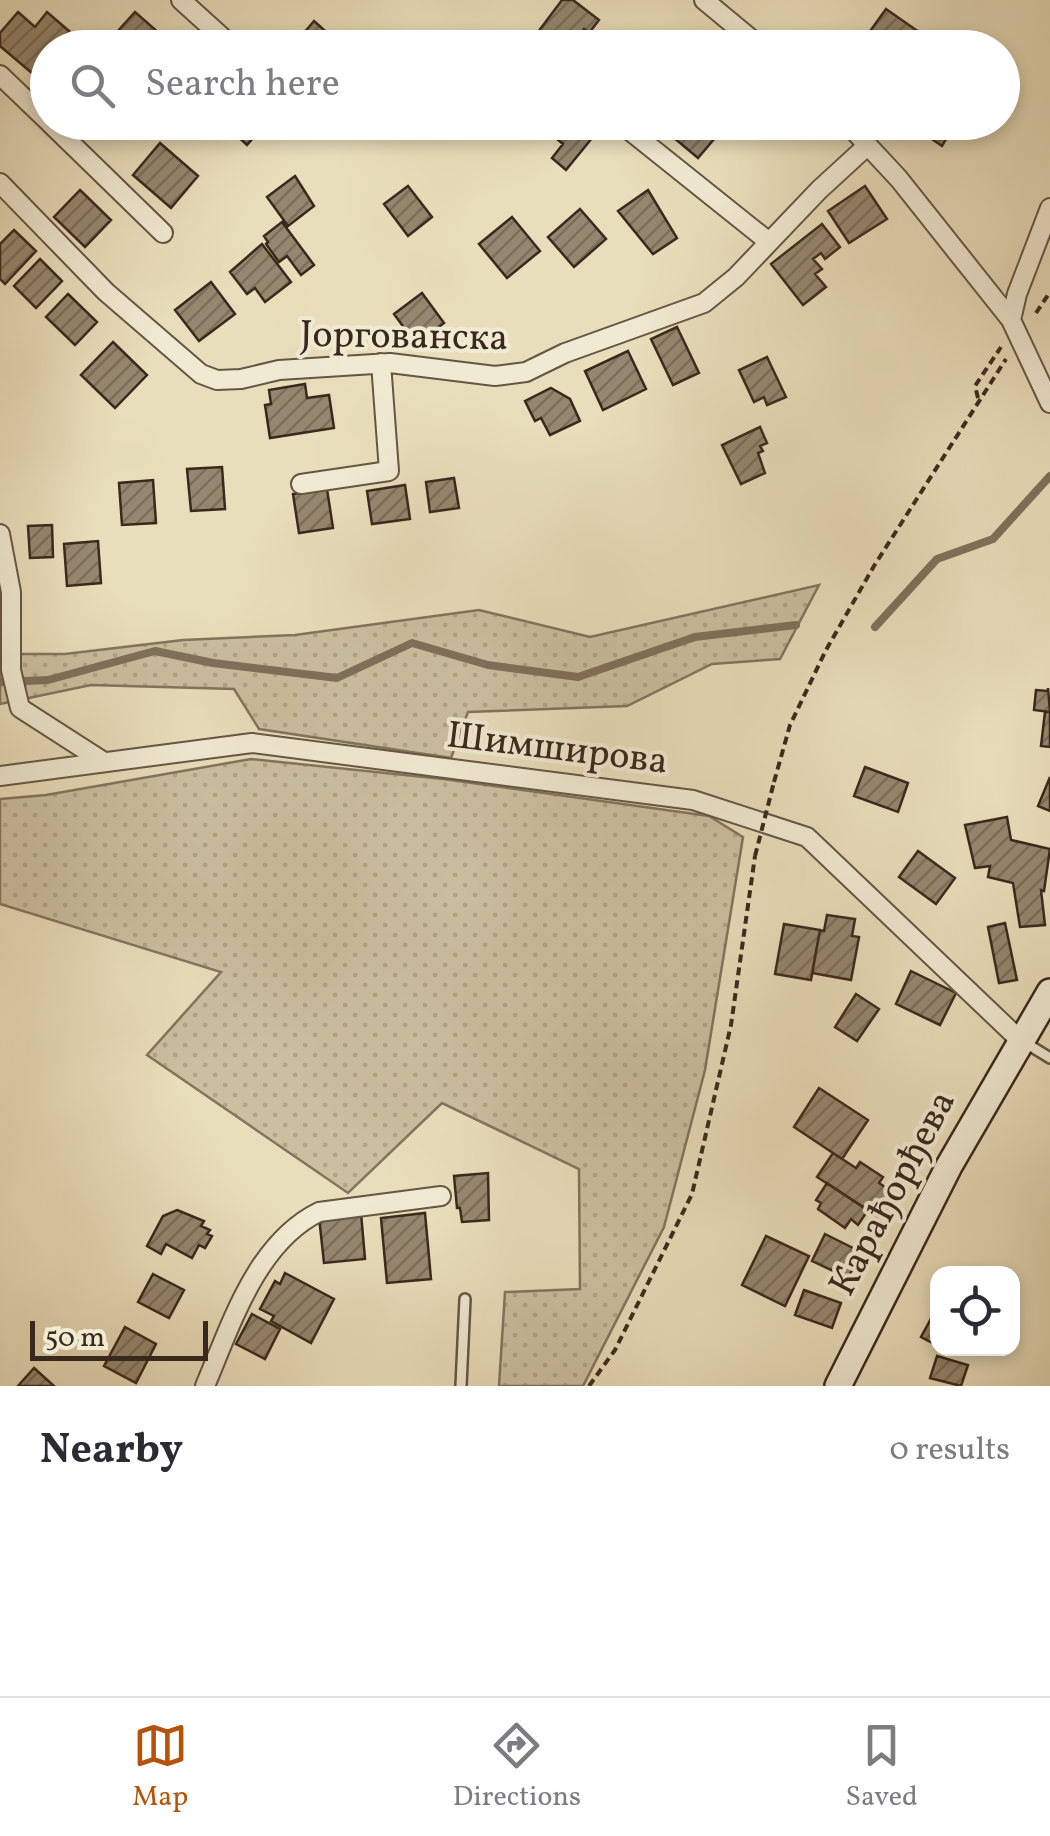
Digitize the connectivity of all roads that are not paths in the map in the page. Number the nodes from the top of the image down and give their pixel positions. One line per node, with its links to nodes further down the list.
1 (181, 0): 3 (street)
2 (704, 0): 4 (street)
3 (214, 30)
4 (740, 30)
5 (0, 75): 6 (street)
6 (30, 104)
7 (67, 140): 13 (street)
8 (642, 140): 14 (street)
9 (863, 140): 10 (street)
10 (868, 145): 14 (street, Јоргованска); 15 (street)
11 (0, 183): 16 (street, Јоргованска)
12 (1050, 208): 15 (street)
13 (163, 233)
14 (770, 242): 16 (street, Јоргованска)
15 (1016, 328): 17 (street)
16 (381, 363): 18 (street)
17 (1050, 404)
18 (301, 484)
19 (0, 534): 20 (street)
20 (104, 762): 21 (street, Шимширова); 23 (street, Шимширова)
21 (0, 776)
22 (1050, 992): 23 (main road, Карађорђева)
23 (1022, 1041): 24 (lane); 29 (main road, Карађорђева)
24 (1050, 1058)
25 (442, 1196): 27 (street)
26 (465, 1300): 28 (lane)
27 (205, 1386)
28 (461, 1386)
29 (838, 1386)

